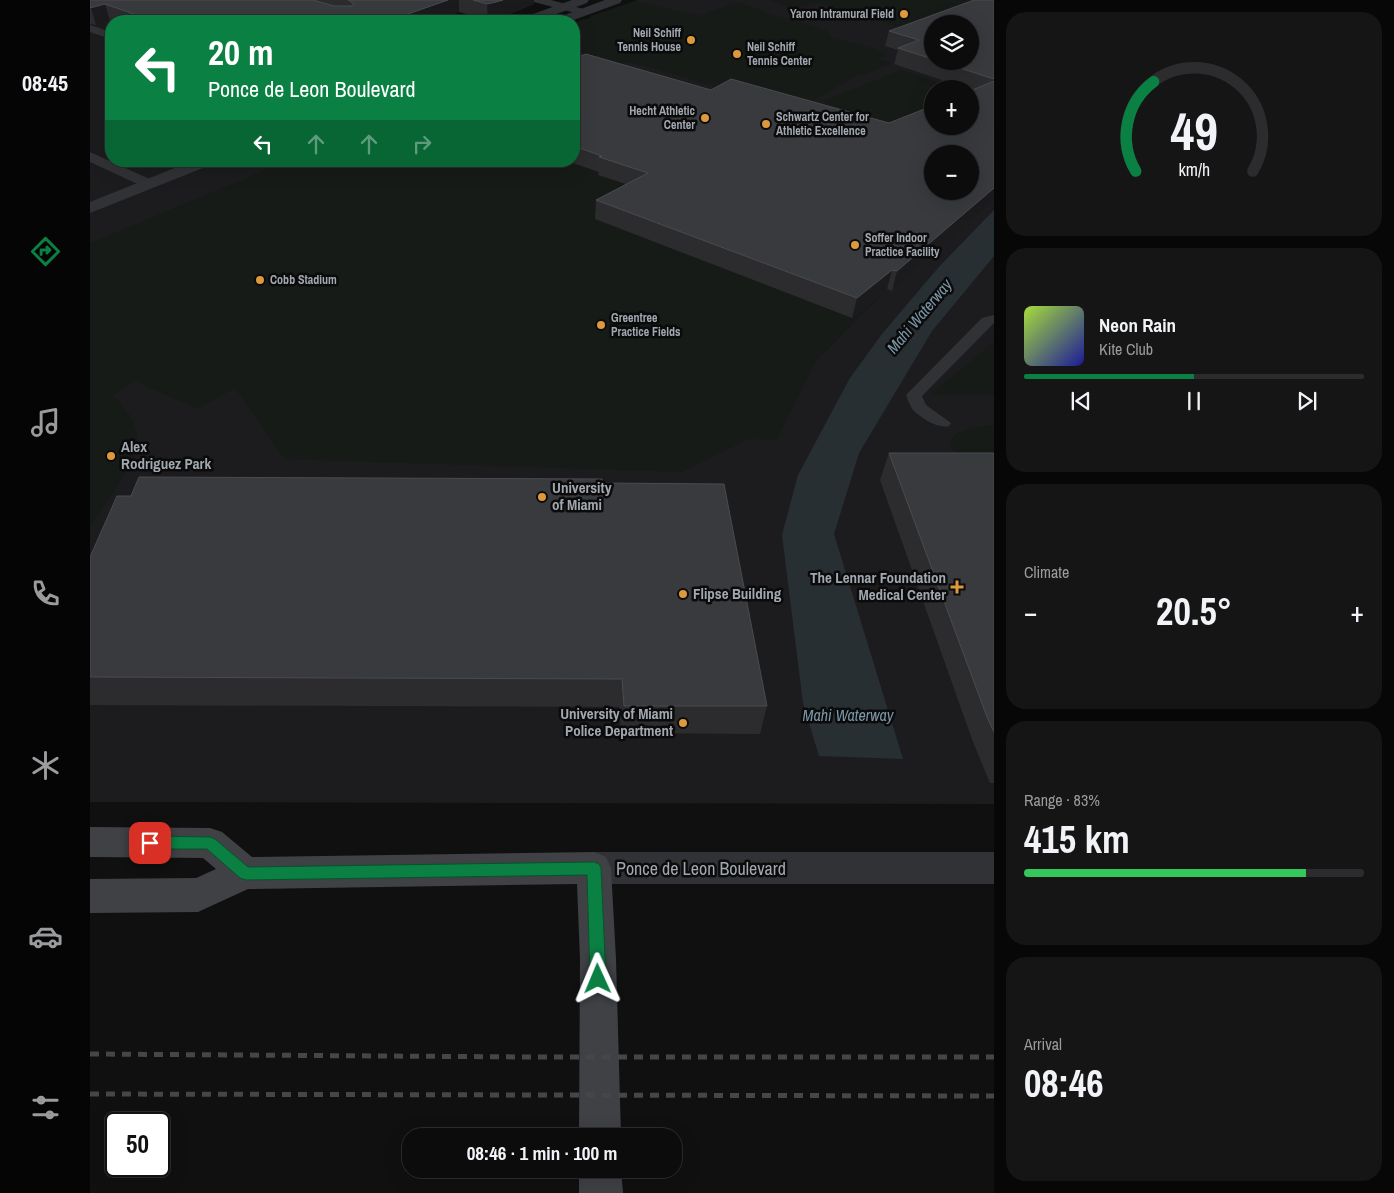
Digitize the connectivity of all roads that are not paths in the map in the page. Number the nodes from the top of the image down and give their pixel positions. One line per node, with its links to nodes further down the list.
1 (538, 0): 4 (street)
2 (616, 0): 3 (street)
3 (583, 6): 4 (street); 6 (street)
4 (564, 7): 5 (street)
5 (542, 15)
6 (569, 15)
7 (90, 28): 8 (street)
8 (105, 34)
9 (90, 156): 10 (street)
10 (105, 163)
11 (113, 167): 14 (street)
12 (151, 167): 14 (street)
13 (192, 167): 15 (street)
14 (130, 175): 15 (street); 16 (street)
15 (149, 184): 17 (street)
16 (90, 191)
17 (90, 208)
18 (994, 319): 19 (street)
19 (943, 423)
20 (90, 842): 23 (main road)
21 (594, 868): 22 (street, Ponce de Leon Boulevard); 23 (main road, Ponce de Leon Boulevard); 25 (main road)
22 (994, 868)
23 (246, 873): 24 (main road)
24 (90, 896)
25 (600, 1128)
26 (600, 1178): 27 (main road)
27 (601, 1193)

